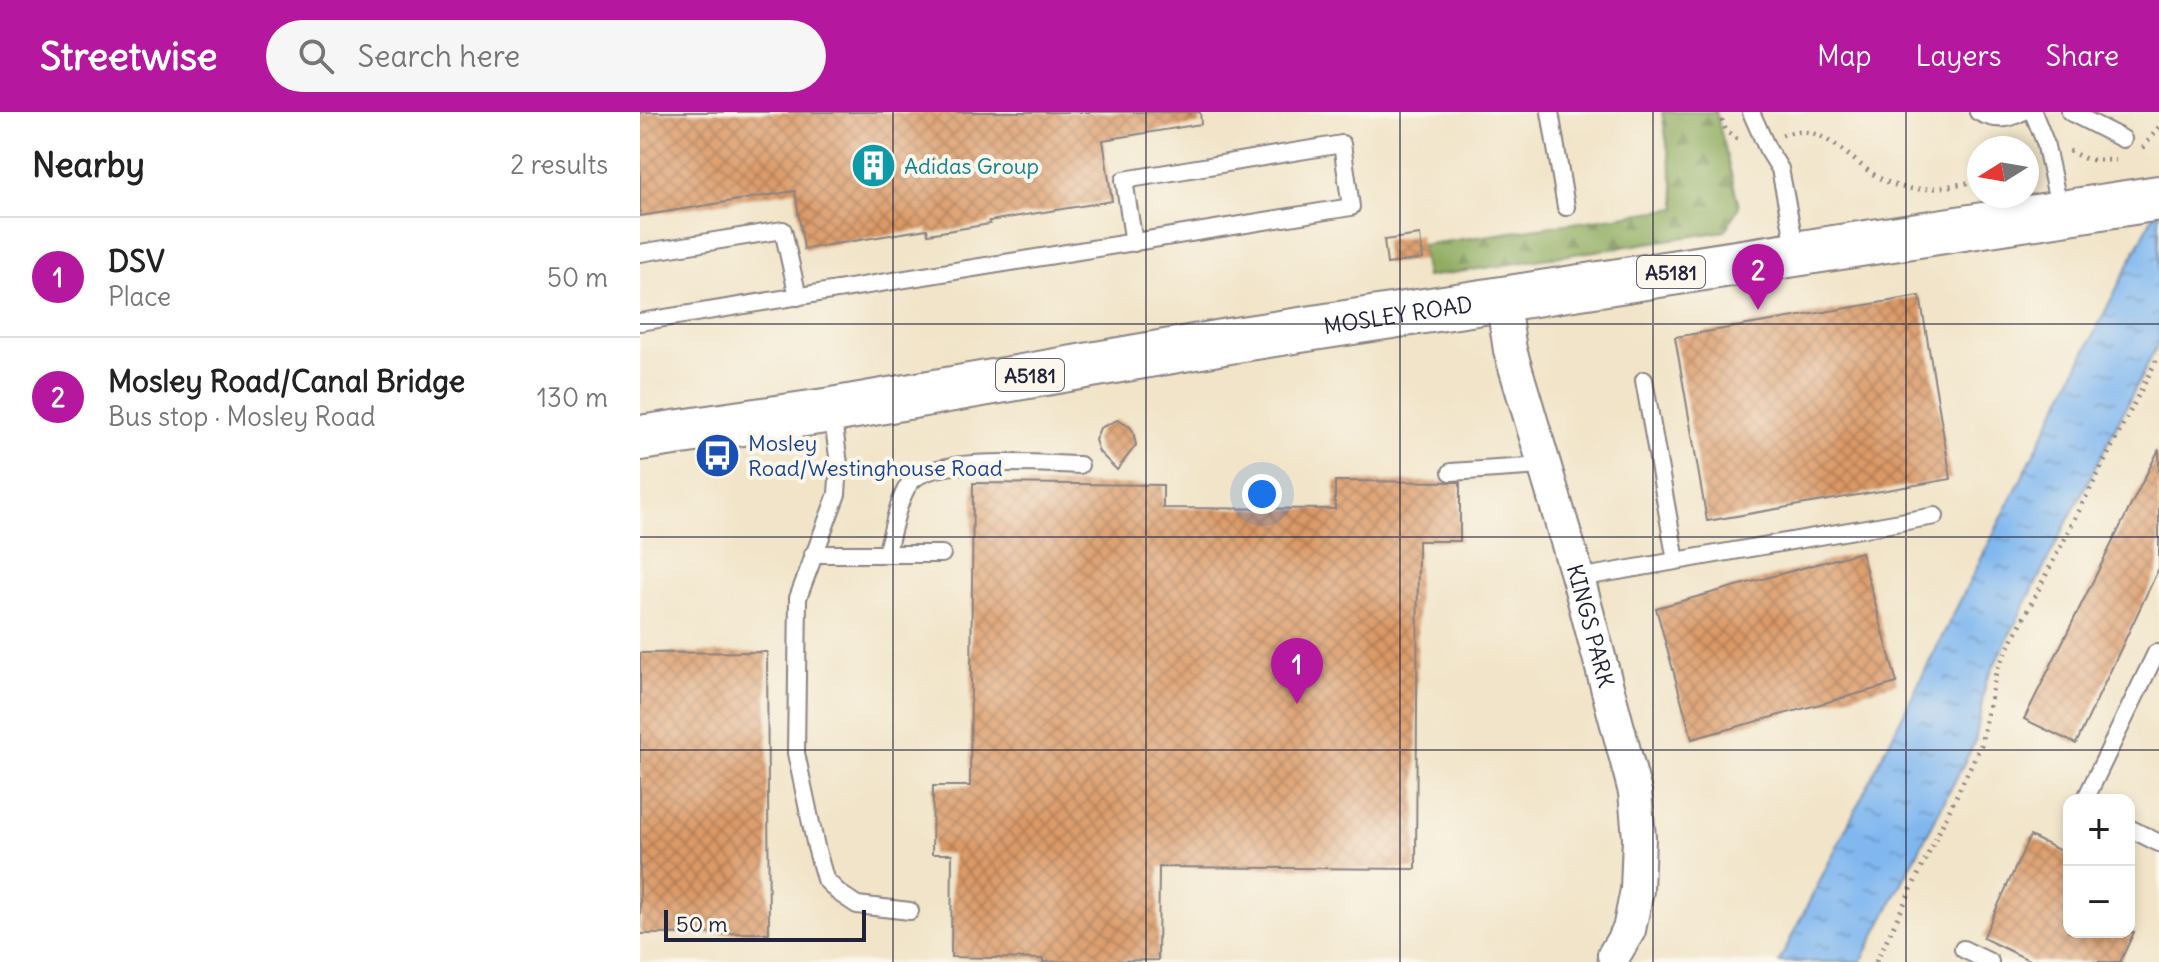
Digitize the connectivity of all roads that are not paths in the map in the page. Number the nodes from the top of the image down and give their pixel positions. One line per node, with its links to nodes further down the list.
1 (1550, 112): 9 (lane)
2 (1751, 112): 13 (lane)
3 (1978, 112): 4 (lane)
4 (2022, 112)
5 (2033, 112): 10 (lane)
6 (2070, 112): 7 (lane)
7 (2123, 139)
8 (2159, 198): 10 (main road, MOSLEY ROAD / A5181)
9 (1566, 207)
10 (2060, 213): 13 (main road, MOSLEY ROAD / A5181)
11 (1134, 243): 11 (lane); 14 (lane)
12 (640, 253): 14 (lane)
13 (1796, 253): 15 (main road, MOSLEY ROAD / A5181)
14 (798, 297): 16 (lane)
15 (1502, 298): 18 (main road, MOSLEY ROAD / A5181); 21 (street, KINGS PARK)
16 (640, 322)
17 (1644, 380): 27 (lane)
18 (832, 410): 19 (main road, MOSLEY ROAD / A5181); 24 (lane)
19 (640, 438)
20 (1080, 465): 25 (lane)
21 (1543, 466): 22 (lane); 28 (street, KINGS PARK)
22 (1451, 472)
23 (1935, 516): 27 (lane)
24 (813, 554): 25 (lane); 33 (lane)
25 (886, 554): 26 (lane)
26 (942, 554)
27 (1676, 561): 28 (lane)
28 (1578, 578): 35 (street, KINGS PARK)
29 (2159, 655): 30 (lane)
30 (2088, 794)
31 (2135, 831): 32 (lane)
32 (2159, 843)
33 (910, 911)
34 (1963, 949): 36 (lane)
35 (1611, 958)
36 (1990, 962)

